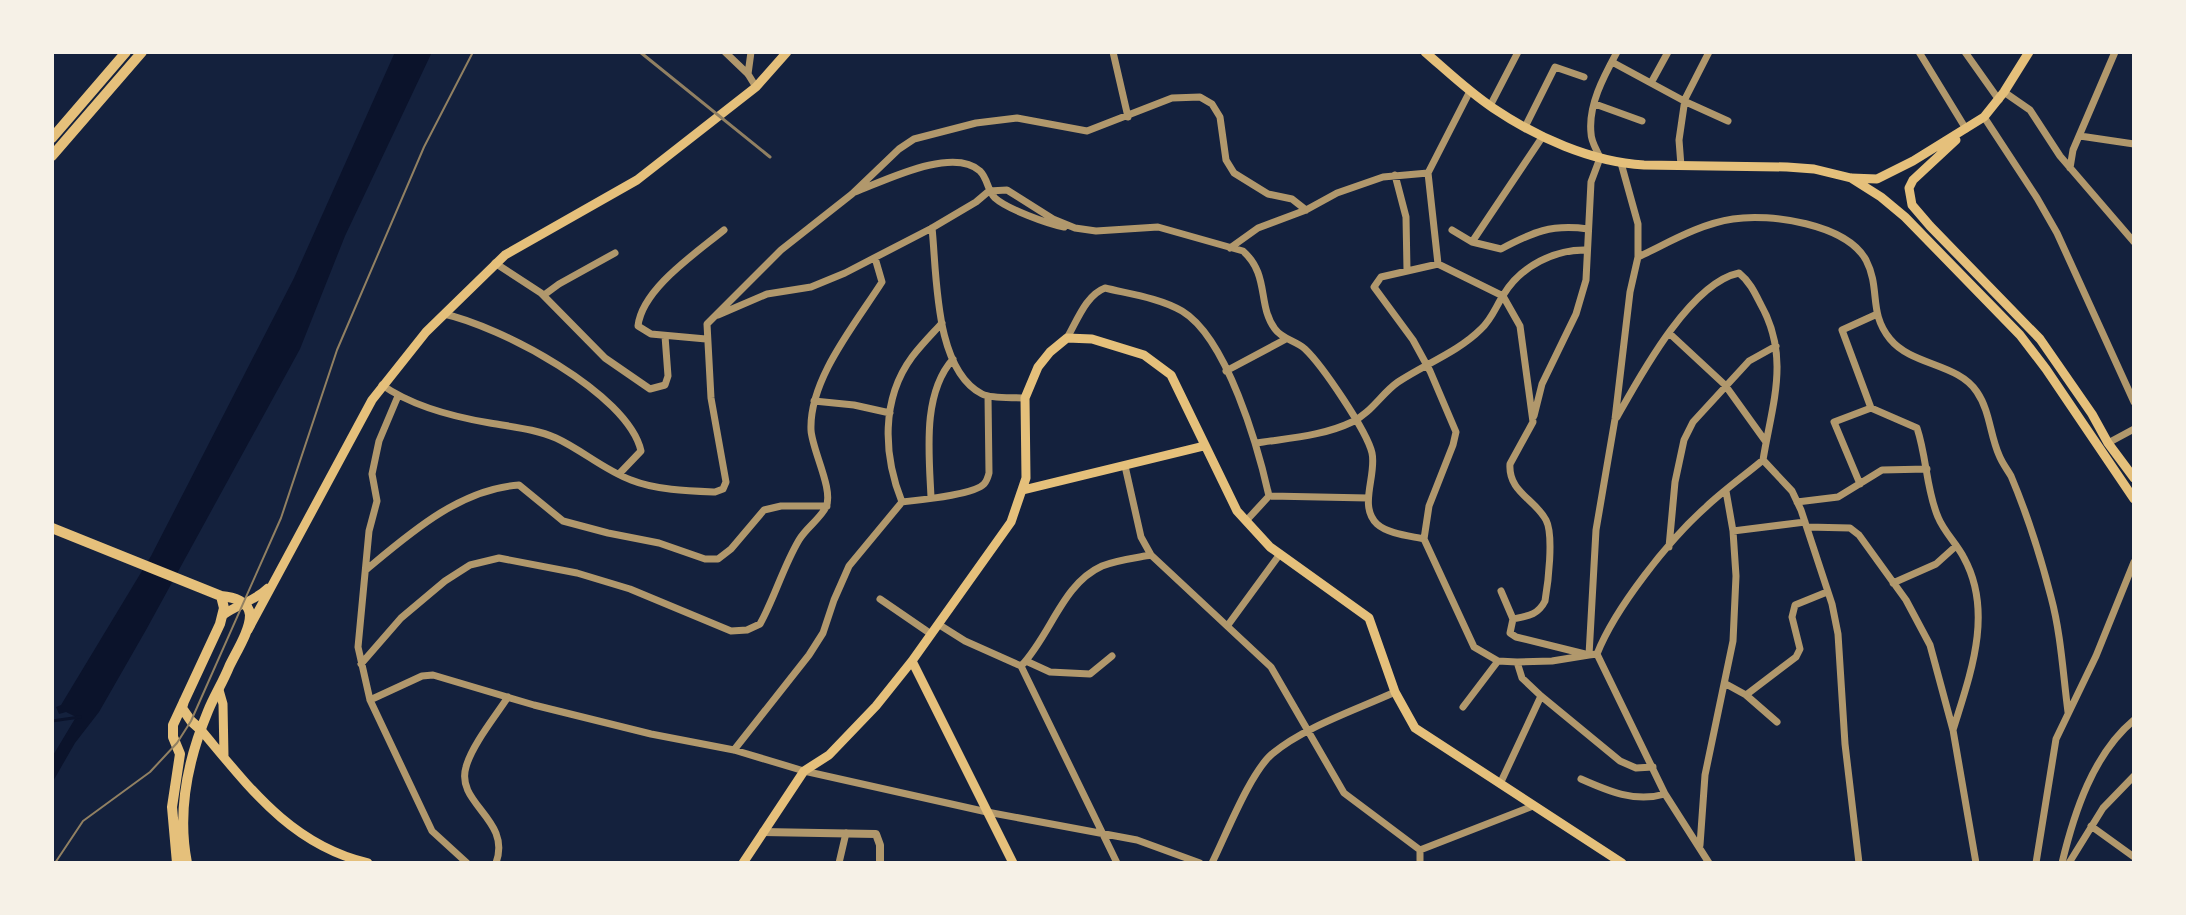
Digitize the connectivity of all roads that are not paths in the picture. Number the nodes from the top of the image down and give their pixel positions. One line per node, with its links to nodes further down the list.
1 (126, 52): 34 (main road)
2 (142, 52): 36 (main road)
3 (725, 52): 17 (street)
4 (751, 52): 17 (street)
5 (787, 52): 20 (main road)
6 (1113, 52): 26 (street)
7 (1425, 52): 21 (main road)
8 (1518, 52): 25 (street)
9 (1617, 52): 16 (street)
10 (1668, 52): 19 (street)
11 (1709, 52): 23 (street)
12 (1919, 52): 31 (street)
13 (1965, 52): 22 (street)
14 (2029, 52): 22 (main road)
15 (2115, 52): 33 (street)
16 (1612, 62): 19 (street); 24 (street)
17 (748, 74): 20 (street)
18 (1584, 77): 30 (street)
19 (1651, 83): 23 (street)
20 (756, 87): 59 (main road)
21 (1470, 91): 25 (main road); 41 (street)
22 (2002, 96): 27 (main road); 40 (street)
23 (1686, 102): 29 (street); 39 (street)
24 (1595, 104): 28 (street); 37 (street)
25 (1490, 106): 30 (main road)
26 (1128, 117): 45 (street); 46 (street)
27 (1984, 117): 31 (main road); 83 (street)
28 (1642, 121)
29 (1728, 121)
30 (1525, 127): 32 (main road)
31 (1966, 129): 43 (main road); 92 (main road)
32 (1543, 136): 37 (main road); 52 (street)
33 (2080, 136): 35 (street); 40 (street)
34 (52, 138)
35 (2134, 144)
36 (52, 156)
37 (1600, 158): 38 (main road); 49 (street)
38 (1621, 163): 39 (main road); 57 (street)
39 (1681, 166): 43 (main road)
40 (2070, 168): 53 (street)
41 (1428, 173): 42 (street); 60 (street)
42 (1395, 175): 46 (street); 61 (street)
43 (1851, 178): 105 (main road)
44 (989, 191): 45 (street); 47 (street); 48 (street); 48 (street)
45 (852, 194): 66 (street)
46 (1306, 210): 54 (street)
47 (932, 228): 58 (street); 67 (street)
48 (1075, 228): 54 (street)
49 (1588, 229): 52 (street); 55 (street)
50 (724, 230): 69 (street)
51 (1452, 230): 52 (street)
52 (1472, 242)
53 (2134, 242)
54 (1230, 248): 72 (street)
55 (1587, 250): 63 (street); 88 (street)
56 (615, 253): 62 (street)
57 (1638, 257): 65 (street); 86 (street)
58 (875, 258): 66 (street); 82 (street)
59 (495, 263): 62 (street); 64 (main road)
60 (1438, 264): 61 (street); 63 (street)
61 (1407, 270): 75 (street)
62 (544, 295): 69 (street)
63 (1503, 296): 75 (street); 88 (street)
64 (444, 314): 77 (main road); 97 (street)
65 (1875, 315): 84 (street); 149 (street)
66 (716, 316): 71 (street)
67 (942, 323): 74 (street); 85 (street)
68 (1669, 333): 73 (street); 78 (street); 86 (street)
69 (665, 336): 71 (street)
70 (1067, 338): 76 (street); 81 (main road); 93 (main road)
71 (706, 339): 97 (street)
72 (1286, 339): 76 (street); 87 (street)
73 (1776, 346): 78 (street); 90 (street)
74 (953, 359): 80 (street); 103 (street)
75 (1426, 365): 87 (street); 113 (street)
76 (1226, 371): 91 (street)
77 (382, 385): 79 (street); 121 (main road)
78 (1725, 385): 90 (street); 115 (street)
79 (398, 396): 97 (street); 119 (street)
80 (988, 396): 81 (street); 103 (street)
81 (1025, 398): 100 (main road)
82 (814, 401): 85 (street); 108 (street)
83 (2134, 402)
84 (1871, 408): 96 (street); 99 (street)
85 (890, 413): 106 (street)
86 (1615, 419): 133 (street)
87 (1355, 421): 91 (street); 104 (street)
88 (1533, 422): 128 (street)
89 (2134, 429): 92 (street)
90 (1766, 442): 94 (street)
91 (1257, 443): 102 (street)
92 (2108, 443): 98 (main road)
93 (1204, 446): 95 (main road); 109 (main road)
94 (1763, 460): 101 (street); 107 (street)
95 (1125, 466): 100 (main road); 117 (street)
96 (1927, 469): 99 (street); 114 (street)
97 (619, 474)
98 (2134, 478)
99 (1860, 484): 107 (street)
100 (1023, 490): 129 (main road)
101 (1726, 491): 112 (street); 115 (street)
102 (1269, 496): 104 (street); 109 (street)
103 (931, 497): 106 (street)
104 (1368, 498): 113 (street)
105 (2134, 499)
106 (902, 502): 155 (street)
107 (1797, 502): 110 (street)
108 (827, 506): 119 (street); 139 (street)
109 (1246, 521): 116 (main road)
110 (1806, 525): 112 (street); 120 (street); 123 (street)
111 (52, 528): 124 (main road)
112 (1733, 531): 140 (street)
113 (1424, 539): 136 (street)
114 (1956, 546): 120 (street); 153 (street)
115 (1669, 548): 133 (street)
116 (1280, 554): 130 (street); 143 (main road)
117 (1151, 555): 130 (street); 138 (street)
118 (2134, 562): 149 (street)
119 (367, 569): 139 (street)
120 (1893, 583): 153 (street)
121 (271, 586): 126 (main road); 132 (main road)
122 (1501, 591): 128 (street)
123 (1827, 592): 144 (street); 187 (street)
124 (221, 596): 126 (main road); 127 (main road)
125 (880, 599): 131 (street)
126 (243, 603): 127 (main road); 132 (main road)
127 (223, 615): 142 (main road)
128 (1513, 619): 133 (street)
129 (938, 624): 131 (main road); 138 (street)
130 (1228, 625): 154 (street)
131 (931, 634): 135 (main road)
132 (243, 636): 141 (main road)
133 (1593, 655): 137 (street); 157 (street)
134 (1112, 656): 138 (street)
135 (912, 661): 158 (main road); 164 (main road)
136 (1498, 661): 137 (street); 148 (street)
137 (1517, 662): 145 (street)
138 (1024, 663): 166 (street)
139 (361, 664): 147 (street)
140 (1726, 684): 144 (street); 169 (street)
141 (219, 690): 152 (main road); 156 (main road)
142 (187, 692): 152 (main road); 172 (main road)
143 (1395, 692): 154 (street); 161 (main road)
144 (1746, 695): 150 (street)
145 (1541, 696): 157 (street); 161 (street)
146 (508, 697): 147 (street); 155 (street); 176 (street)
147 (370, 700): 175 (street)
148 (1463, 707)
149 (2068, 712): 189 (street)
150 (1777, 722)
151 (2132, 725): 190 (street)
152 (201, 730): 156 (main road); 173 (main road)
153 (1953, 730): 188 (street)
154 (1308, 732): 170 (street); 183 (street)
155 (734, 750): 158 (street)
156 (224, 757): 174 (main road)
157 (1653, 767): 162 (street)
158 (804, 771): 164 (street); 167 (main road)
159 (2134, 776): 165 (street)
160 (1581, 779): 162 (street)
161 (1500, 784): 163 (main road)
162 (1665, 794): 169 (street)
163 (1533, 806): 170 (street); 185 (main road)
164 (987, 812): 166 (street); 180 (main road)
165 (2091, 826): 171 (street); 191 (street)
166 (1102, 831): 181 (street); 182 (street)
167 (763, 832): 168 (street); 177 (main road)
168 (846, 833): 178 (street); 179 (street)
169 (1699, 848): 186 (street)
170 (1420, 850): 184 (street)
171 (2134, 857)
172 (177, 863)
173 (187, 863)
174 (368, 863)
175 (467, 863)
176 (496, 863)
177 (743, 863)
178 (839, 863)
179 (880, 863)
180 (1013, 863)
181 (1117, 863)
182 (1200, 863)
183 (1212, 863)
184 (1420, 863)
185 (1622, 863)
186 (1709, 863)
187 (1859, 863)
188 (1976, 863)
189 (2036, 863)
190 (2062, 863)
191 (2069, 863)

